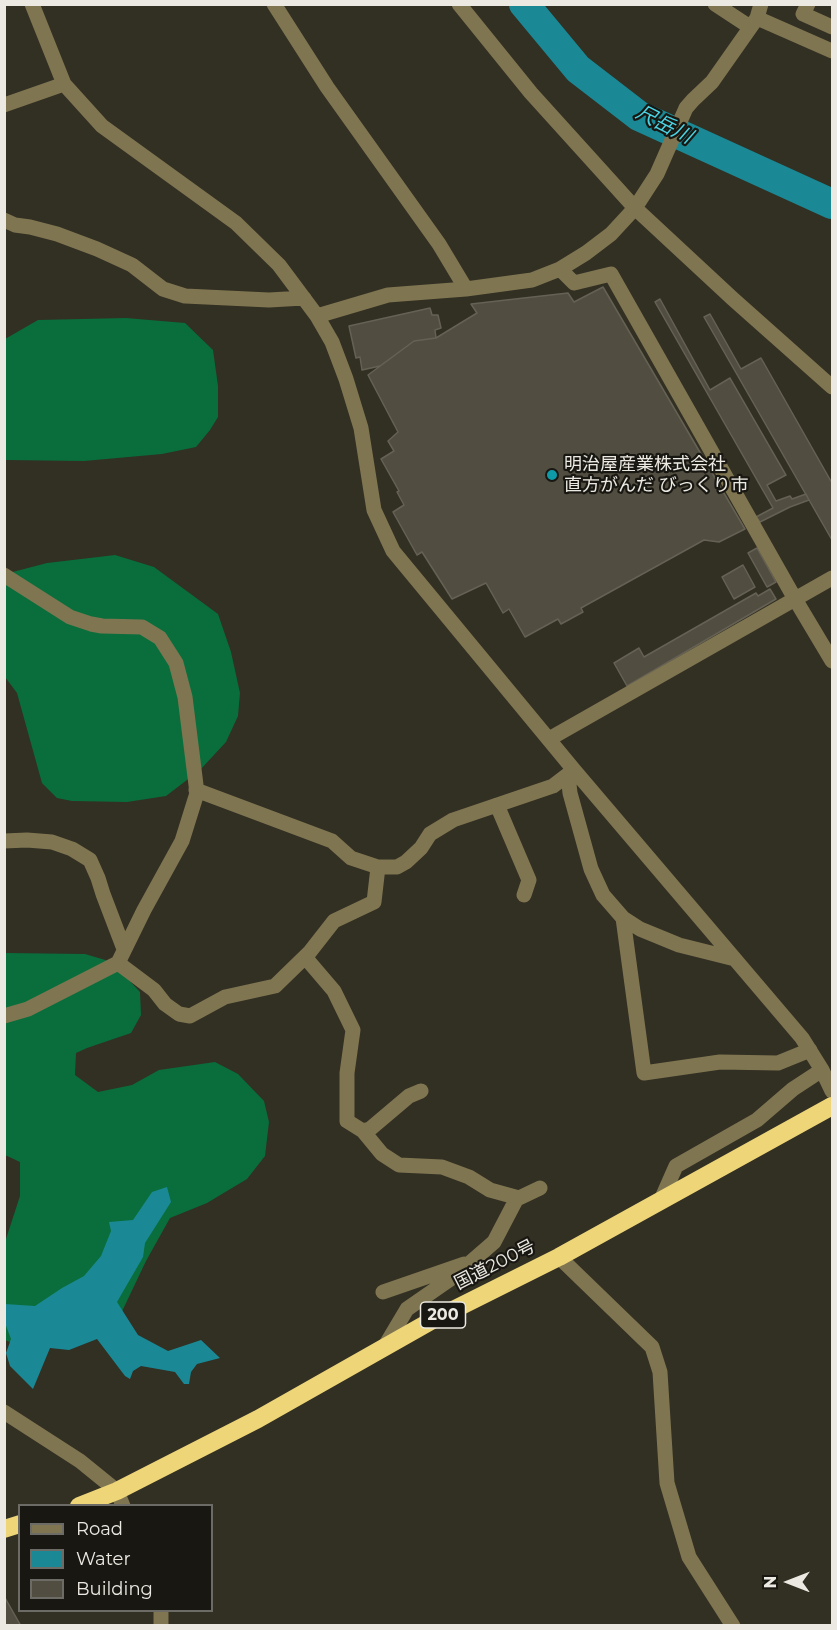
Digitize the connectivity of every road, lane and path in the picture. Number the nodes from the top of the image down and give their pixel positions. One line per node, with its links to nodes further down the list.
1 (32, 4): 9 (street)
2 (274, 4): 14 (street)
3 (459, 4): 11 (street)
4 (715, 4): 6 (street)
5 (808, 4): 7 (street)
6 (756, 16): 8 (street); 11 (street)
7 (832, 27)
8 (832, 51)
9 (64, 84): 10 (street); 15 (street)
10 (4, 105)
11 (635, 208): 13 (street); 17 (street)
12 (4, 220): 15 (street)
13 (560, 269): 14 (street); 20 (street)
14 (466, 289): 16 (street)
15 (304, 298): 16 (street)
16 (317, 316): 22 (street)
17 (832, 387)
18 (4, 575): 24 (street)
19 (832, 578): 20 (street)
20 (795, 599): 21 (street); 22 (street)
21 (832, 661)
22 (549, 740): 23 (street)
23 (571, 772): 25 (street); 29 (street); 32 (street)
24 (196, 790): 27 (street); 30 (street)
25 (497, 805): 27 (street); 28 (street)
26 (4, 842): 30 (street)
27 (378, 867): 31 (street)
28 (524, 895)
29 (622, 918): 32 (street); 34 (street)
30 (121, 956): 31 (street); 33 (street)
31 (305, 957): 39 (street)
32 (735, 959): 34 (street)
33 (4, 1016)
34 (810, 1050): 35 (street)
35 (822, 1070): 37 (street); 42 (street)
36 (421, 1091): 39 (street)
37 (832, 1091)
38 (832, 1106): 42 (highway, 国道200号 / 200)
39 (363, 1131): 41 (street)
40 (540, 1188): 41 (street)
41 (517, 1198): 44 (street)
42 (661, 1200): 43 (highway, 国道200号 / 200)
43 (559, 1257): 46 (highway, 国道200号 / 200); 50 (street)
44 (472, 1261): 45 (street); 46 (street)
45 (382, 1292)
46 (385, 1346): 48 (highway, 国道200号 / 200)
47 (4, 1412): 48 (street)
48 (120, 1498): 49 (highway, 国道200号 / 200)
49 (89, 1504)
50 (733, 1626)

